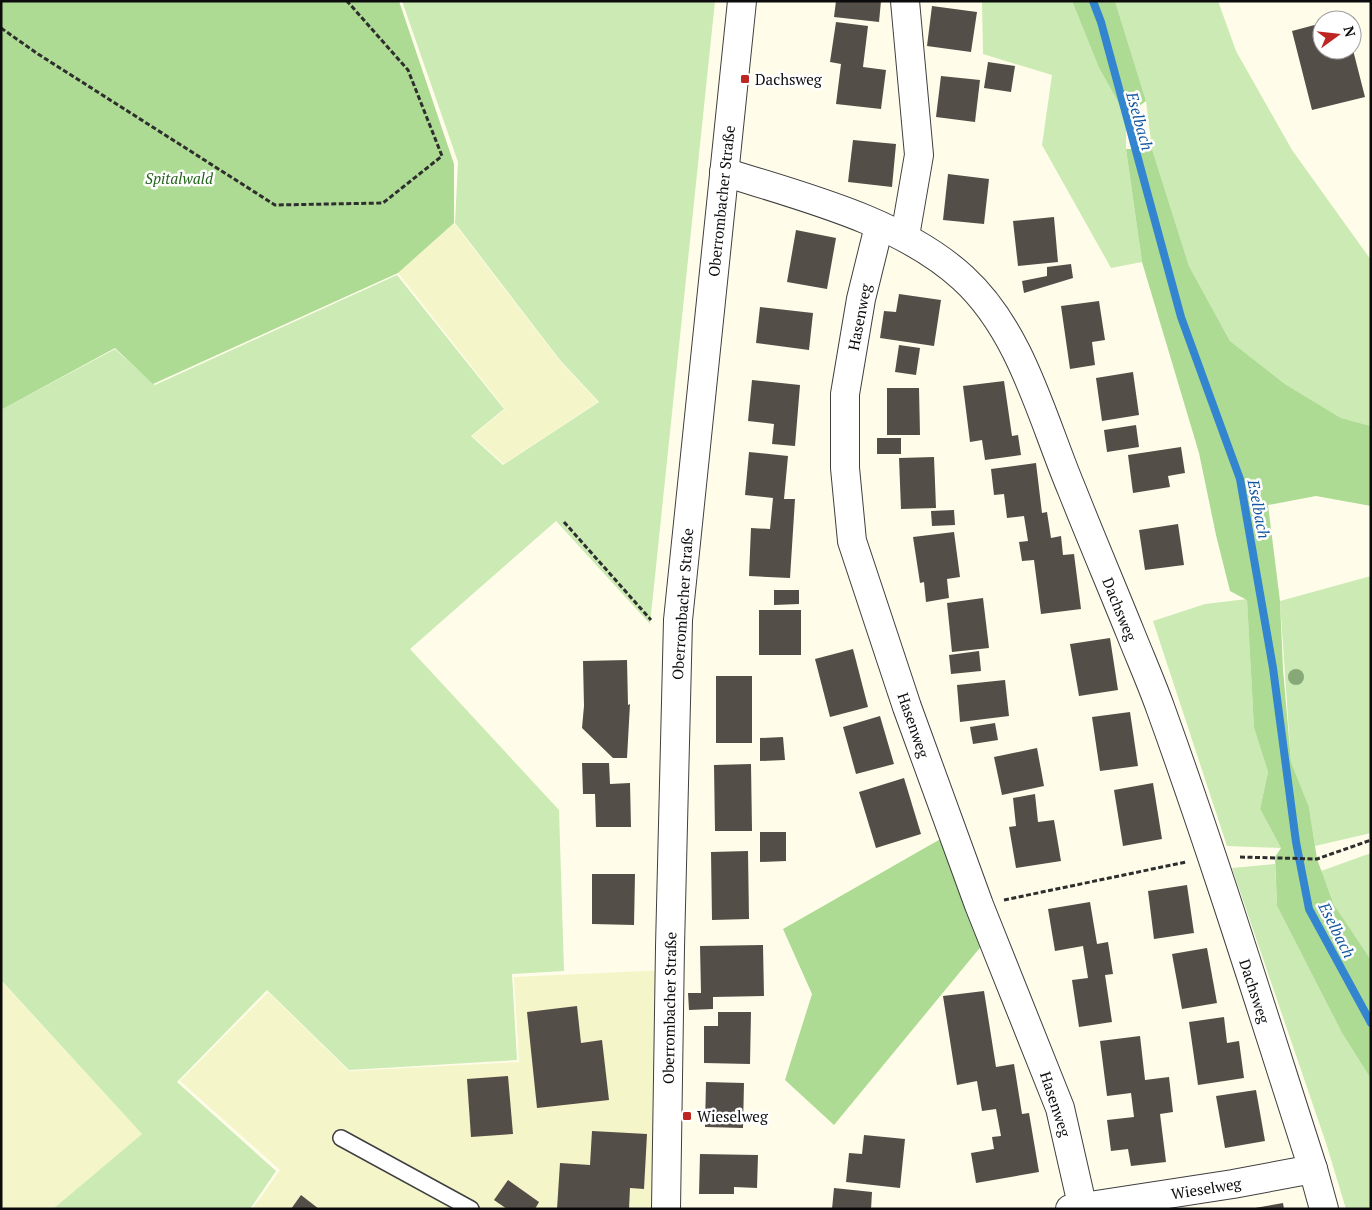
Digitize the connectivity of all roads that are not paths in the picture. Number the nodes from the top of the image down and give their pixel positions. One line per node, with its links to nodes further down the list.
1 (742, 1): 3 (street, Oberrombacher Straße)
2 (905, 1): 5 (street)
3 (724, 172): 4 (street, Dachsweg); 10 (street, Oberrombacher Straße)
4 (879, 226): 5 (street, Dachsweg); 8 (street, Hasenweg)
5 (905, 236): 7 (street, Dachsweg)
6 (341, 1138): 9 (lane)
7 (1313, 1169): 8 (street, Wieselweg); 11 (street, Dachsweg)
8 (1079, 1208)
9 (471, 1209)
10 (666, 1209)
11 (1324, 1209)

